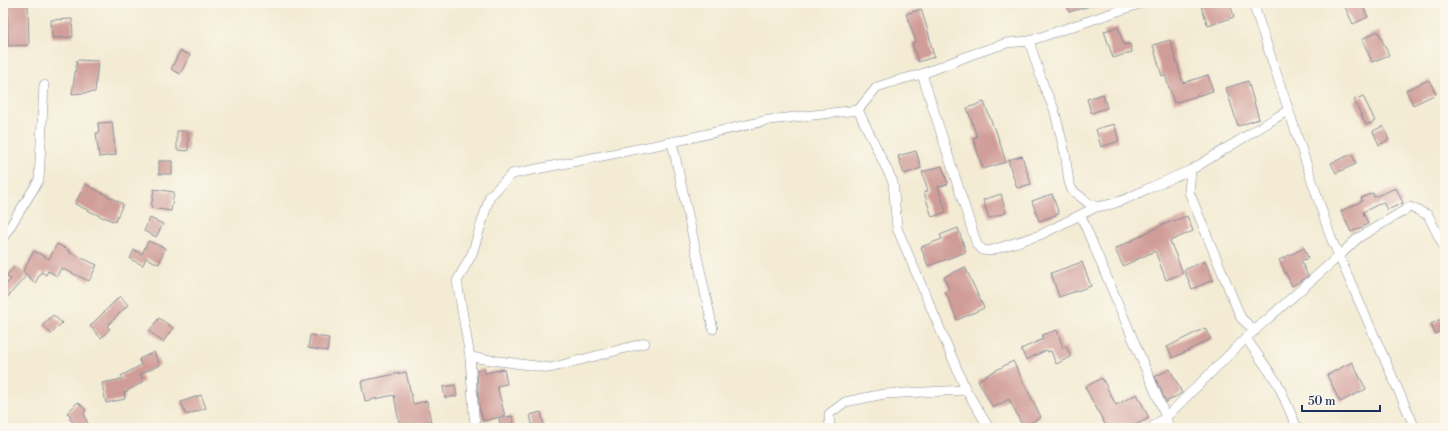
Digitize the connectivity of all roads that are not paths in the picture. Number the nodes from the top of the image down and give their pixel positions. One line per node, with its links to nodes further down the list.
1 (1142, 3): 3 (street)
2 (1253, 3): 7 (street)
3 (1029, 41): 4 (street); 10 (street)
4 (922, 74): 6 (street); 11 (street)
5 (44, 85): 12 (street)
6 (858, 110): 8 (street); 20 (street)
7 (1287, 110): 9 (street); 14 (street)
8 (672, 142): 15 (street); 19 (street)
9 (1191, 170): 10 (street); 16 (street)
10 (1096, 207): 11 (street)
11 (1081, 216): 21 (street)
12 (3, 238)
13 (1445, 249): 14 (street)
14 (1339, 256): 16 (street); 28 (street)
15 (712, 329)
16 (1254, 331): 17 (street)
17 (1246, 338): 21 (street); 27 (street)
18 (645, 343): 19 (street)
19 (470, 357): 22 (street)
20 (966, 390): 23 (street); 24 (street)
21 (1166, 417): 25 (street); 26 (street)
22 (476, 428)
23 (830, 428)
24 (989, 428)
25 (1151, 428)
26 (1169, 428)
27 (1297, 428)
28 (1415, 428)

